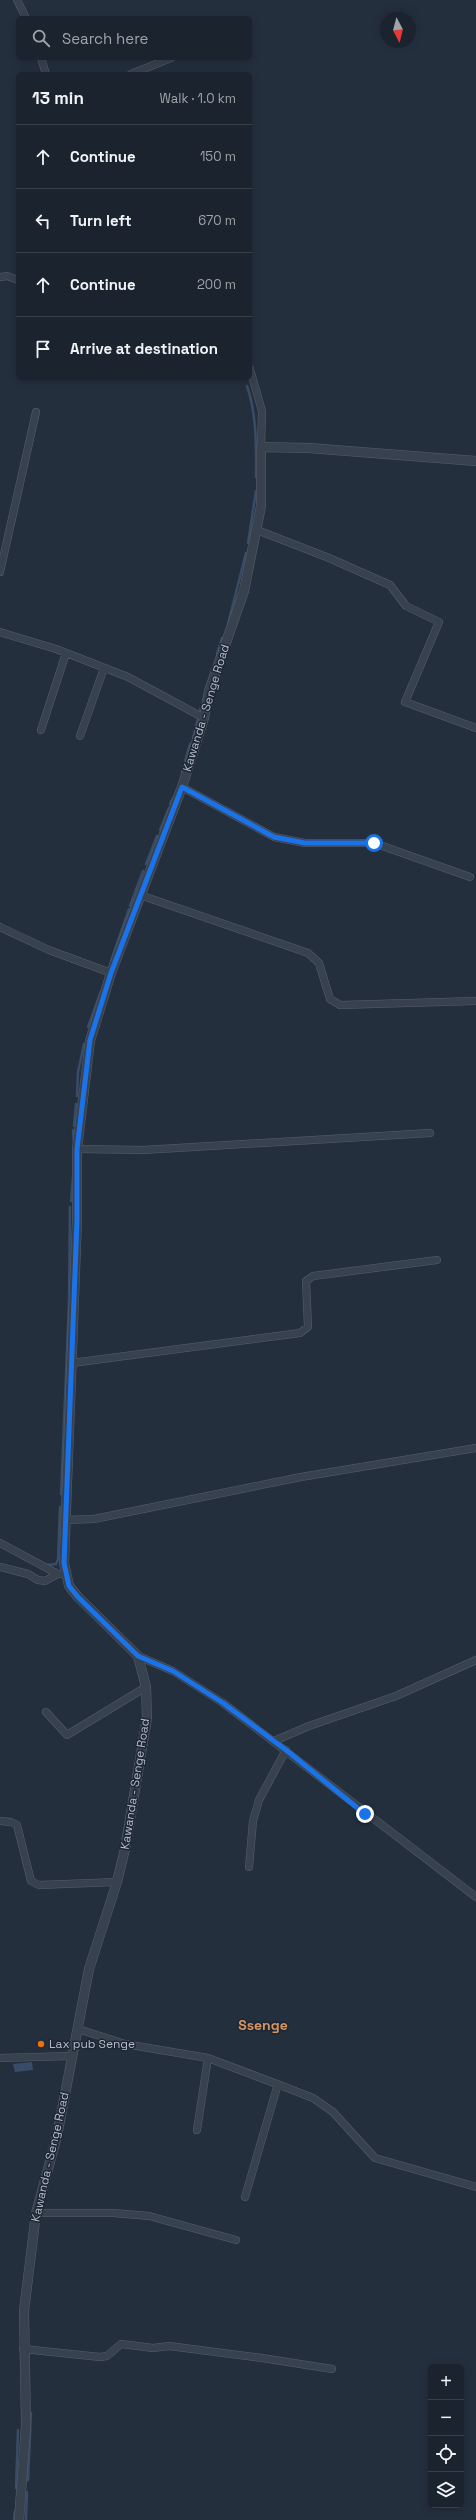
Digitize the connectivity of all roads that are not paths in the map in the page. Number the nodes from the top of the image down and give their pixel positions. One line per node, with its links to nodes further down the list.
1 (17, 0): 2 (street)
2 (25, 16)
3 (42, 60): 5 (street)
4 (166, 60): 6 (street)
5 (46, 72)
6 (136, 72)
7 (0, 277): 8 (street)
8 (16, 279)
9 (252, 376): 11 (street)
10 (36, 412): 14 (street)
11 (261, 447): 12 (street); 13 (street, Kawanda - Senge Road)
12 (476, 461)
13 (257, 530): 18 (street, Kawanda - Senge Road); 19 (street)
14 (0, 572)
15 (0, 632): 16 (street)
16 (66, 653): 17 (street); 20 (street)
17 (104, 668): 18 (street); 21 (street)
18 (204, 718): 22 (street, Kawanda - Senge Road)
19 (476, 728)
20 (41, 730)
21 (80, 736)
22 (182, 787): 23 (street); 24 (street, Kawanda - Senge Road)
23 (470, 877)
24 (140, 895): 26 (street, Kawanda - Senge Road); 27 (street)
25 (0, 927): 26 (street)
26 (111, 973): 29 (street, Kawanda - Senge Road)
27 (476, 1001)
28 (430, 1133): 29 (street)
29 (77, 1149): 31 (street, Kawanda - Senge Road)
30 (437, 1260): 31 (street)
31 (72, 1363): 33 (street, Kawanda - Senge Road)
32 (476, 1448): 33 (street)
33 (66, 1520): 36 (street, Kawanda - Senge Road)
34 (0, 1543): 36 (street)
35 (0, 1567): 36 (street)
36 (62, 1574): 37 (street, Kawanda - Senge Road)
37 (138, 1656): 39 (street, Kawanda - Senge Road); 41 (street)
38 (476, 1660): 41 (street)
39 (146, 1687): 40 (street); 45 (street, Kawanda - Senge Road)
40 (46, 1712)
41 (274, 1741): 42 (street)
42 (286, 1750): 44 (street); 46 (street)
43 (0, 1821): 45 (street)
44 (249, 1868)
45 (117, 1882): 47 (street, Kawanda - Senge Road)
46 (476, 1897)
47 (78, 2029): 48 (street, Kawanda - Senge Road); 50 (street)
48 (71, 2056): 49 (street); 55 (street, Kawanda - Senge Road)
49 (0, 2058)
50 (208, 2058): 51 (street); 52 (street)
51 (278, 2084): 53 (street); 54 (street)
52 (197, 2130)
53 (476, 2187)
54 (245, 2197)
55 (36, 2213): 56 (street); 57 (street, Kawanda - Senge Road)
56 (236, 2240)
57 (23, 2349): 58 (street); 59 (street, Kawanda - Senge Road)
58 (332, 2369)
59 (19, 2520)

